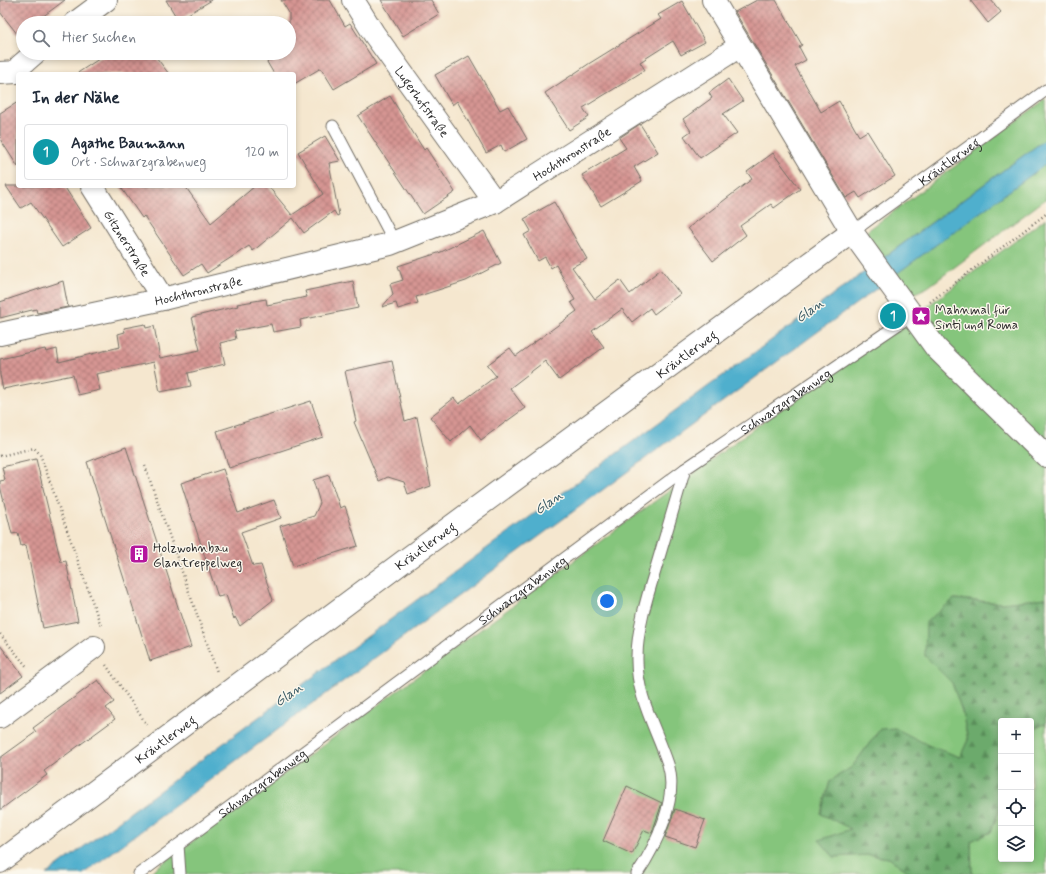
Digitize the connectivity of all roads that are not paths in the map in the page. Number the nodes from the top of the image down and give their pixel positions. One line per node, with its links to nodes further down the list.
1 (106, 0): 4 (street)
2 (353, 0): 11 (street, Lugerhofstraße)
3 (713, 0): 5 (street)
4 (84, 16)
5 (740, 46): 11 (street, Hochthronstraße); 12 (street)
6 (27, 60): 7 (street)
7 (12, 73)
8 (1046, 90): 12 (lane, Kräutlerweg)
9 (333, 126): 13 (lane)
10 (93, 188): 14 (street, Gitznerstraße)
11 (495, 202): 13 (street, Hochthronstraße)
12 (855, 236): 15 (street); 22 (street, Kräutlerweg)
13 (395, 243): 14 (street, Hochthronstraße)
14 (163, 299): 16 (street, Hochthronstraße)
15 (909, 310): 17 (street); 18 (lane, Schwarzgrabenweg)
16 (0, 334)
17 (1046, 456)
18 (685, 469): 21 (lane, Schwarzgrabenweg); 25 (lane)
19 (94, 647): 20 (street)
20 (0, 717)
21 (178, 845): 23 (lane, Schwarzgrabenweg); 24 (lane)
22 (0, 862)
23 (139, 874)
24 (180, 874)
25 (637, 874)

